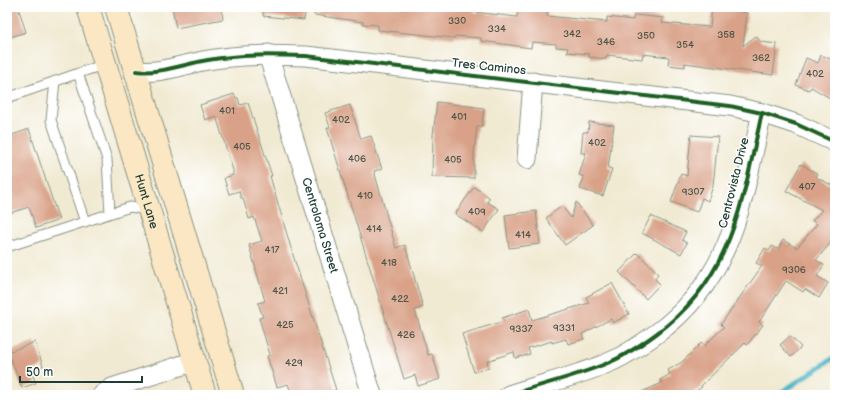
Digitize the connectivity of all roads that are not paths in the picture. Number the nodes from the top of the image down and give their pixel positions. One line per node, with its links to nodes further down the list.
1 (88, 7): 4 (main road, Hunt Lane)
2 (116, 7): 5 (main road)
3 (268, 54): 5 (street, Tres Caminos); 8 (street, Tres Caminos); 22 (street, Centroloma Street)
4 (105, 64): 5 (main road); 6 (lane); 13 (main road, Hunt Lane)
5 (136, 71): 16 (main road)
6 (78, 72): 7 (lane); 14 (lane)
7 (55, 81): 9 (lane); 15 (lane)
8 (533, 82): 10 (street, Tres Caminos); 12 (street)
9 (7, 98)
10 (762, 113): 11 (street, Tres Caminos); 23 (street, Centrovista Drive)
11 (835, 142)
12 (527, 159)
13 (150, 210): 14 (lane); 16 (main road); 18 (main road, Hunt Lane)
14 (110, 213): 15 (lane)
15 (85, 222): 17 (lane)
16 (188, 245): 21 (main road)
17 (7, 247)
18 (195, 361): 19 (street); 20 (main road, Hunt Lane)
19 (102, 395)
20 (205, 395)
21 (233, 395)
22 (372, 395)
23 (509, 395)

